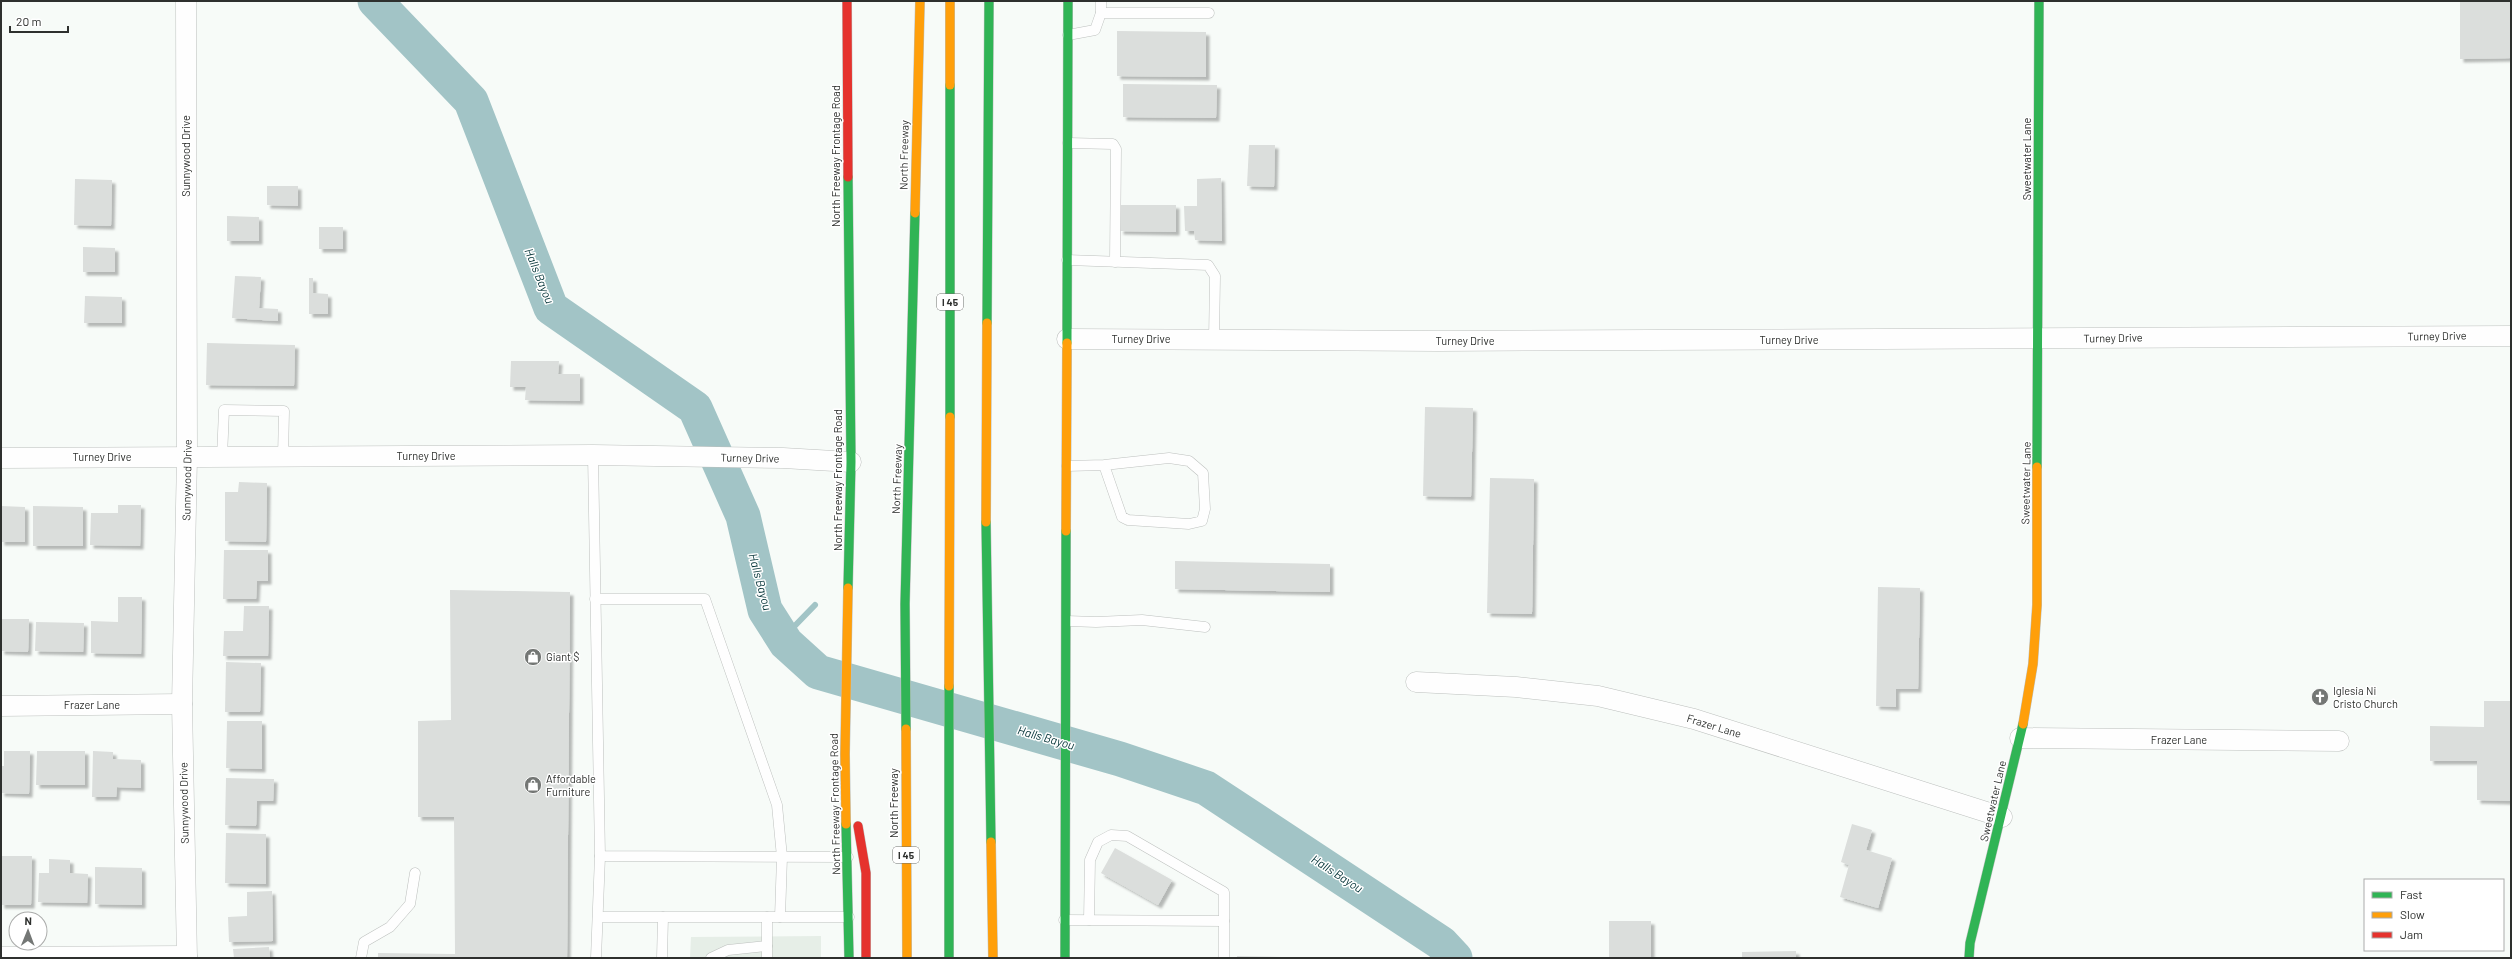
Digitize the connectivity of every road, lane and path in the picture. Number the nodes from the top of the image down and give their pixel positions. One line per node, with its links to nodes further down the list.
1 (186, 1): 21 (street, Sunnywood Drive)
2 (847, 1): 24 (main road, North Freeway Frontage Road)
3 (920, 1): 61 (main road, North Freeway / I 45)
4 (950, 1): 62 (main road, I 45)
5 (989, 1): 63 (main road)
6 (1068, 1): 11 (main road)
7 (1101, 1): 9 (lane)
8 (2039, 1): 18 (main road, Sweetwater Lane)
9 (1101, 13): 10 (lane); 11 (lane)
10 (1209, 13)
11 (1068, 35): 12 (main road)
12 (1068, 143): 13 (main road); 14 (lane)
13 (1067, 260): 14 (lane); 16 (main road)
14 (1114, 262): 17 (lane)
15 (2511, 336): 18 (street, Turney Drive)
16 (1067, 339): 17 (street, Turney Drive); 26 (main road)
17 (1214, 340): 18 (street, Turney Drive)
18 (2039, 340): 33 (main road, Sweetwater Lane)
19 (593, 455): 20 (street, Turney Drive); 24 (street, Turney Drive); 27 (lane)
20 (283, 456): 22 (street, Turney Drive); 22 (lane)
21 (187, 457): 22 (street, Turney Drive); 23 (street, Turney Drive); 31 (street, Sunnywood Drive)
22 (222, 457)
23 (1, 458)
24 (851, 462): 35 (main road, North Freeway Frontage Road)
25 (1104, 465): 25 (lane); 26 (lane)
26 (1067, 466): 28 (main road)
27 (595, 600): 37 (lane); 38 (lane)
28 (1067, 621): 29 (lane); 46 (main road)
29 (1205, 627)
30 (1416, 682): 36 (street, Frazer Lane)
31 (182, 704): 32 (street, Frazer Lane); 52 (street, Sunnywood Drive)
32 (1, 706)
33 (2020, 738): 34 (street, Frazer Lane); 36 (main road, Sweetwater Lane)
34 (2339, 741)
35 (845, 754): 39 (main road, North Freeway Frontage Road); 60 (main road)
36 (2002, 817): 66 (main road, Sweetwater Lane)
37 (600, 856): 38 (lane); 41 (lane)
38 (782, 857): 39 (lane); 44 (lane)
39 (848, 857): 45 (main road, North Freeway Frontage Road)
40 (415, 873): 53 (lane)
41 (598, 917): 42 (lane); 54 (lane)
42 (663, 917): 43 (lane); 55 (lane)
43 (767, 917): 44 (lane); 49 (lane)
44 (780, 917): 45 (lane)
45 (849, 917): 59 (main road, North Freeway Frontage Road)
46 (1064, 920): 47 (lane); 64 (main road)
47 (1090, 920): 48 (lane); 48 (lane)
48 (1224, 921): 65 (lane)
49 (767, 946): 50 (lane); 58 (lane)
50 (746, 948): 56 (lane); 57 (lane)
51 (1, 957): 52 (street)
52 (187, 957)
53 (361, 958)
54 (596, 958)
55 (662, 958)
56 (711, 958)
57 (739, 958)
58 (767, 958)
59 (849, 958)
60 (866, 958)
61 (907, 958)
62 (949, 958)
63 (993, 958)
64 (1064, 958)
65 (1224, 958)
66 (1969, 958)

